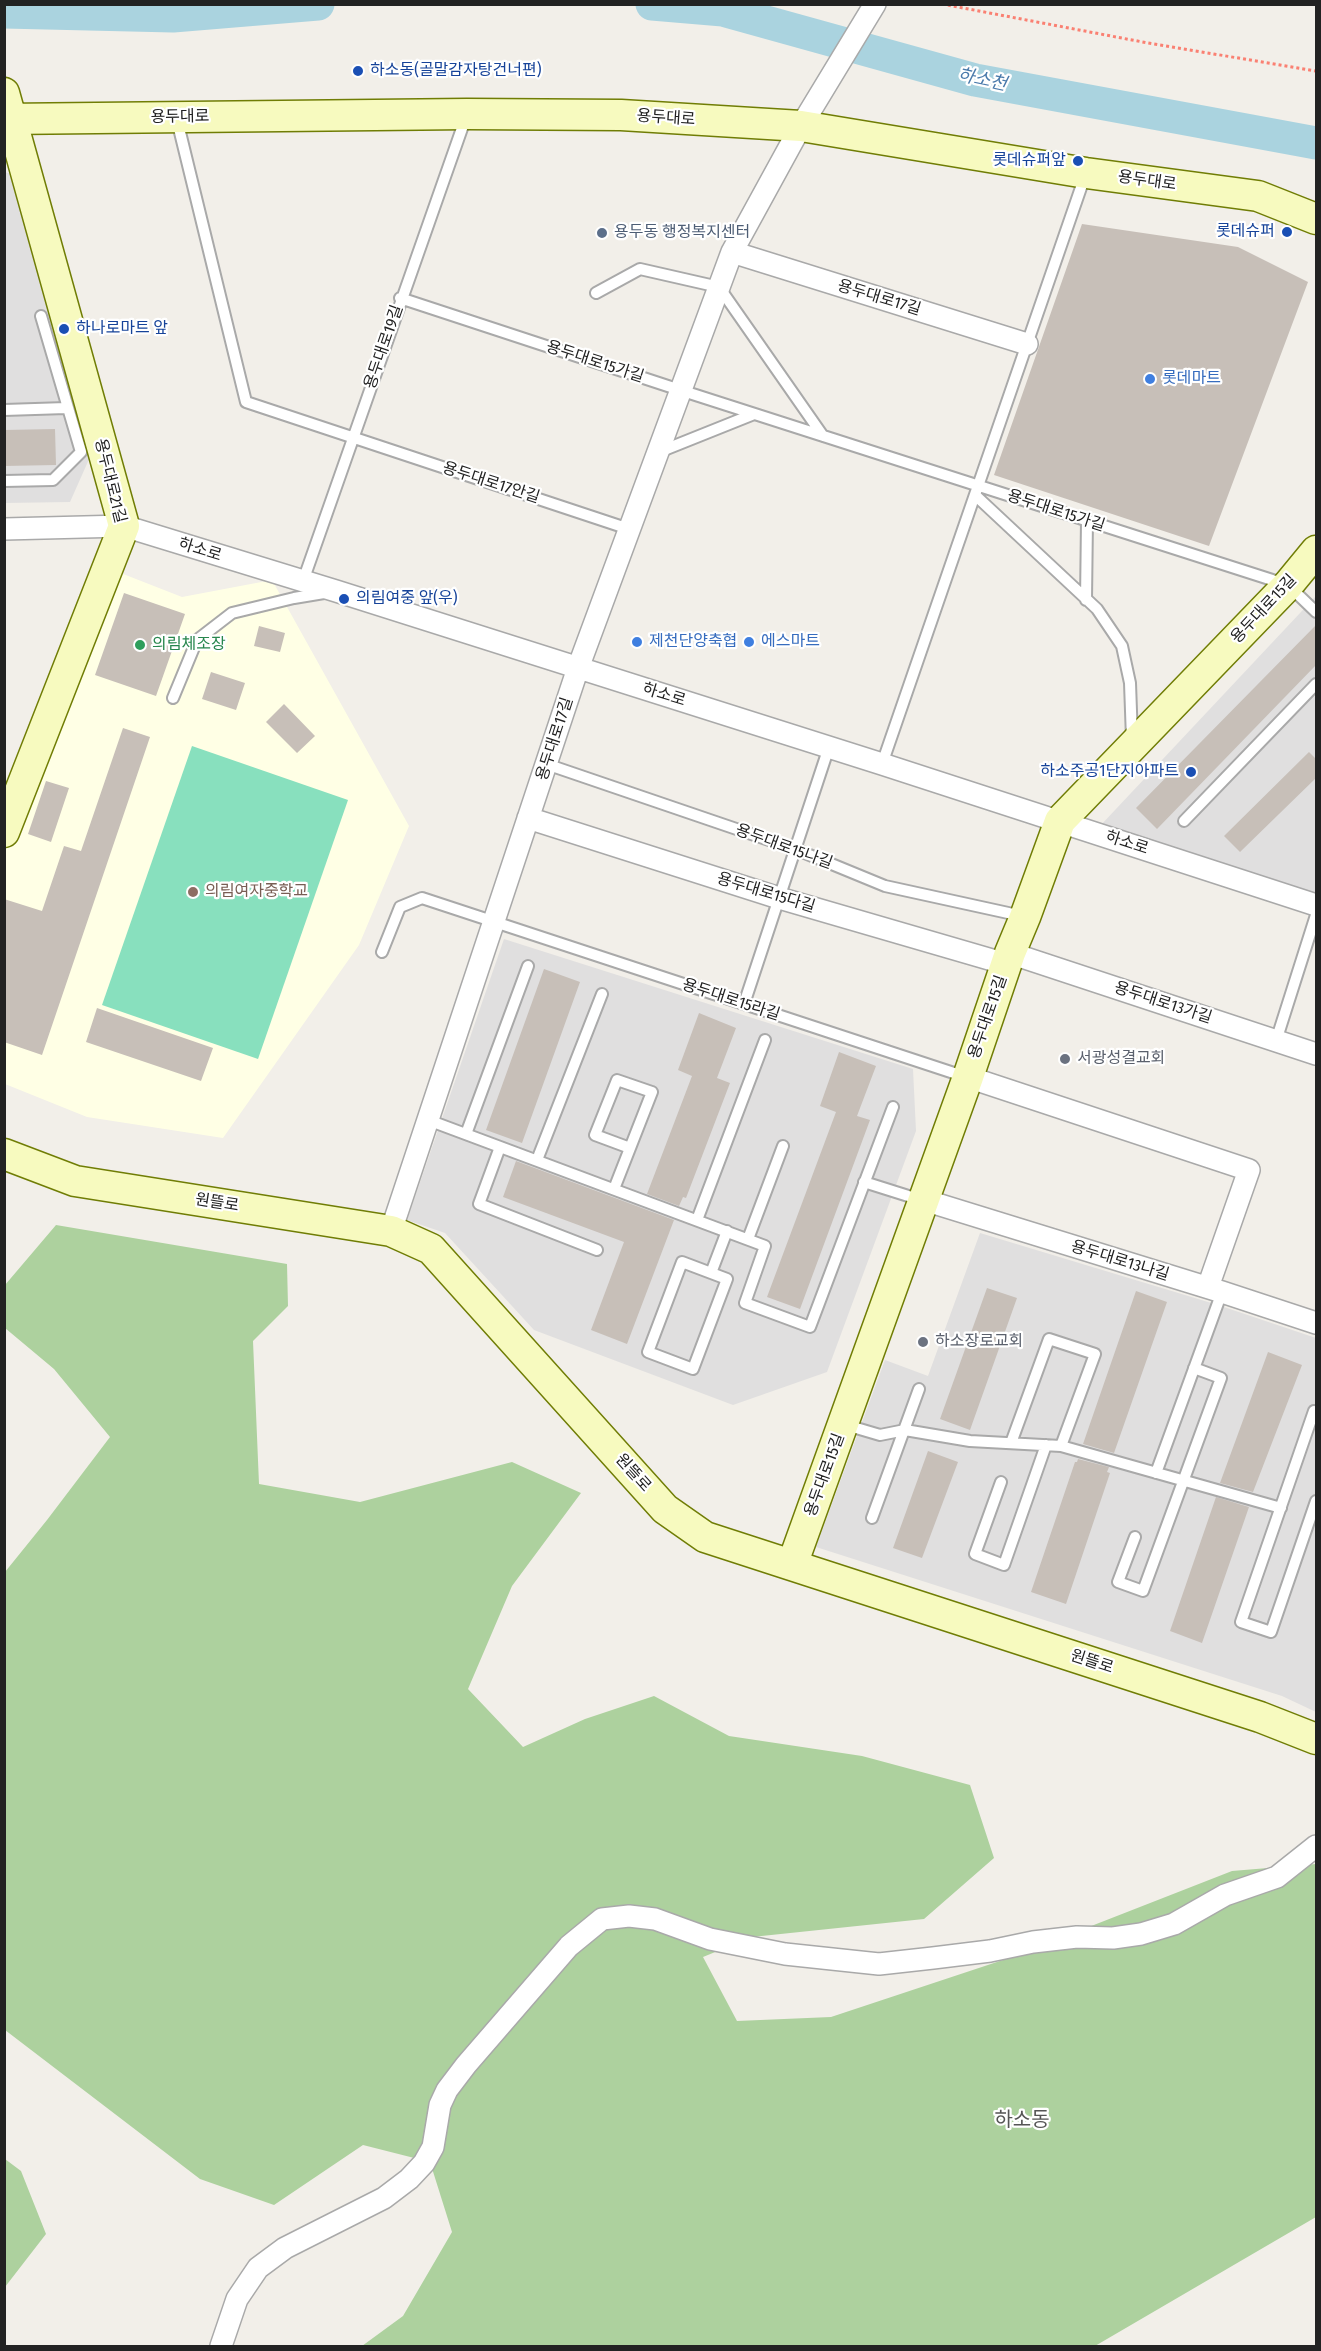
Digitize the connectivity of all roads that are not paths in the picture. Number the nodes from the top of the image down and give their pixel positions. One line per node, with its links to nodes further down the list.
1 (875, 4): 5 (street, 용두대로17길)
2 (7, 110): 4 (street, 용두대로); 24 (street, 용두대로21길)
3 (467, 114): 4 (street, 용두대로); 5 (street, 용두대로); 11 (lane, 용두대로19길)
4 (176, 117): 19 (lane, 용두대로17안길)
5 (801, 126): 6 (street, 용두대로); 8 (street, 용두대로17길)
6 (1086, 173): 7 (street, 용두대로); 13 (lane)
7 (1317, 219)
8 (732, 252): 9 (street, 용두대로17길); 13 (street, 용두대로17길)
9 (718, 287): 10 (lane); 14 (street, 용두대로17길); 18 (lane)
10 (596, 293)
11 (400, 298): 14 (lane, 용두대로15가길); 19 (lane, 용두대로19길)
12 (41, 316): 15 (lane)
13 (1027, 344): 22 (lane)
14 (680, 390): 17 (lane, 용두대로15가길); 20 (street, 용두대로17길)
15 (66, 408): 16 (lane); 21 (lane)
16 (4, 410)
17 (754, 414): 18 (lane, 용두대로15가길); 20 (lane)
18 (824, 436): 22 (lane, 용두대로15가길)
19 (352, 437): 26 (lane, 용두대로17안길); 28 (lane, 용두대로19길)
20 (657, 453): 26 (street, 용두대로17길)
21 (4, 481)
22 (976, 490): 23 (lane, 용두대로15가길); 31 (lane); 39 (lane)
23 (1087, 520): 29 (lane, 용두대로15가길); 31 (lane)
24 (123, 526): 25 (street, 하소로); 28 (street, 하소로); 43 (street, 용두대로21길)
25 (4, 529)
26 (629, 529): 33 (street, 용두대로17길)
27 (1317, 551): 29 (street, 용두대로15길)
28 (303, 581): 30 (street, 하소로)
29 (1288, 585): 32 (lane); 36 (street, 용두대로15길)
30 (336, 591): 33 (street, 하소로); 35 (lane)
31 (1086, 600): 36 (lane)
32 (1317, 612)
33 (578, 668): 37 (street, 하소로); 38 (street, 용두대로17길)
34 (1317, 684): 42 (lane)
35 (173, 698)
36 (1132, 746): 41 (street, 용두대로15길)
37 (829, 747): 39 (street, 하소로); 44 (lane)
38 (546, 764): 40 (street, 용두대로17길); 44 (lane, 용두대로15나길)
39 (882, 764): 41 (street, 하소로)
40 (528, 818): 45 (street, 용두대로15다길); 49 (street, 용두대로17길)
41 (1060, 821): 46 (street, 하소로); 48 (street, 용두대로15길)
42 (1184, 821)
43 (5, 828)
44 (795, 849): 45 (lane); 48 (lane, 용두대로15나길)
45 (779, 898): 51 (street, 용두대로15다길); 54 (lane)
46 (1317, 905)
47 (1317, 915): 56 (lane)
48 (1025, 917): 51 (street, 용두대로15길)
49 (494, 922): 50 (lane, 용두대로15라길); 54 (lane, 용두대로15라길); 60 (street, 용두대로17길)
50 (382, 952)
51 (1008, 958): 56 (street, 용두대로13가길); 58 (street, 용두대로15길)
52 (528, 966): 61 (lane)
53 (602, 994): 66 (lane)
54 (744, 1004): 58 (lane, 용두대로15라길)
55 (765, 1040): 70 (lane)
56 (1276, 1041): 57 (street, 용두대로13가길)
57 (1317, 1054)
58 (968, 1077): 69 (street, 용두대로15길); 76 (street)
59 (893, 1107): 67 (lane)
60 (428, 1119): 61 (lane); 71 (street, 용두대로17길)
61 (466, 1134): 62 (lane)
62 (500, 1146): 66 (lane); 74 (lane)
63 (783, 1146): 73 (lane)
64 (630, 1148): 64 (lane); 68 (lane)
65 (4, 1154): 71 (street, 원뜰로)
66 (537, 1160): 68 (lane)
67 (864, 1182): 69 (lane); 73 (lane)
68 (614, 1189): 70 (lane)
69 (924, 1200): 76 (street, 용두대로13나길); 81 (street, 용두대로15길)
70 (697, 1220): 72 (lane)
71 (391, 1231): 93 (street, 원뜰로)
72 (727, 1231): 73 (lane); 75 (lane)
73 (748, 1239)
74 (597, 1250)
75 (711, 1273): 75 (lane)
76 (1215, 1290): 77 (street, 용두대로13나길); 78 (lane)
77 (1317, 1323)
78 (1194, 1368): 86 (lane); 87 (lane)
79 (919, 1389): 82 (lane)
80 (1317, 1412): 90 (lane)
81 (843, 1424): 82 (lane); 93 (street, 용두대로15길)
82 (904, 1430): 83 (lane); 91 (lane)
83 (1011, 1443): 84 (lane); 85 (lane)
84 (1046, 1445): 85 (lane); 88 (lane)
85 (1062, 1446): 86 (lane)
86 (1156, 1473): 87 (lane)
87 (1183, 1480): 90 (lane); 92 (lane)
88 (1001, 1482)
89 (1317, 1501): 90 (lane)
90 (1281, 1508)
91 (872, 1518)
92 (1135, 1537)
93 (792, 1565): 94 (street, 원뜰로)
94 (1317, 1739)
95 (1317, 1846): 96 (street)
96 (221, 2346)

